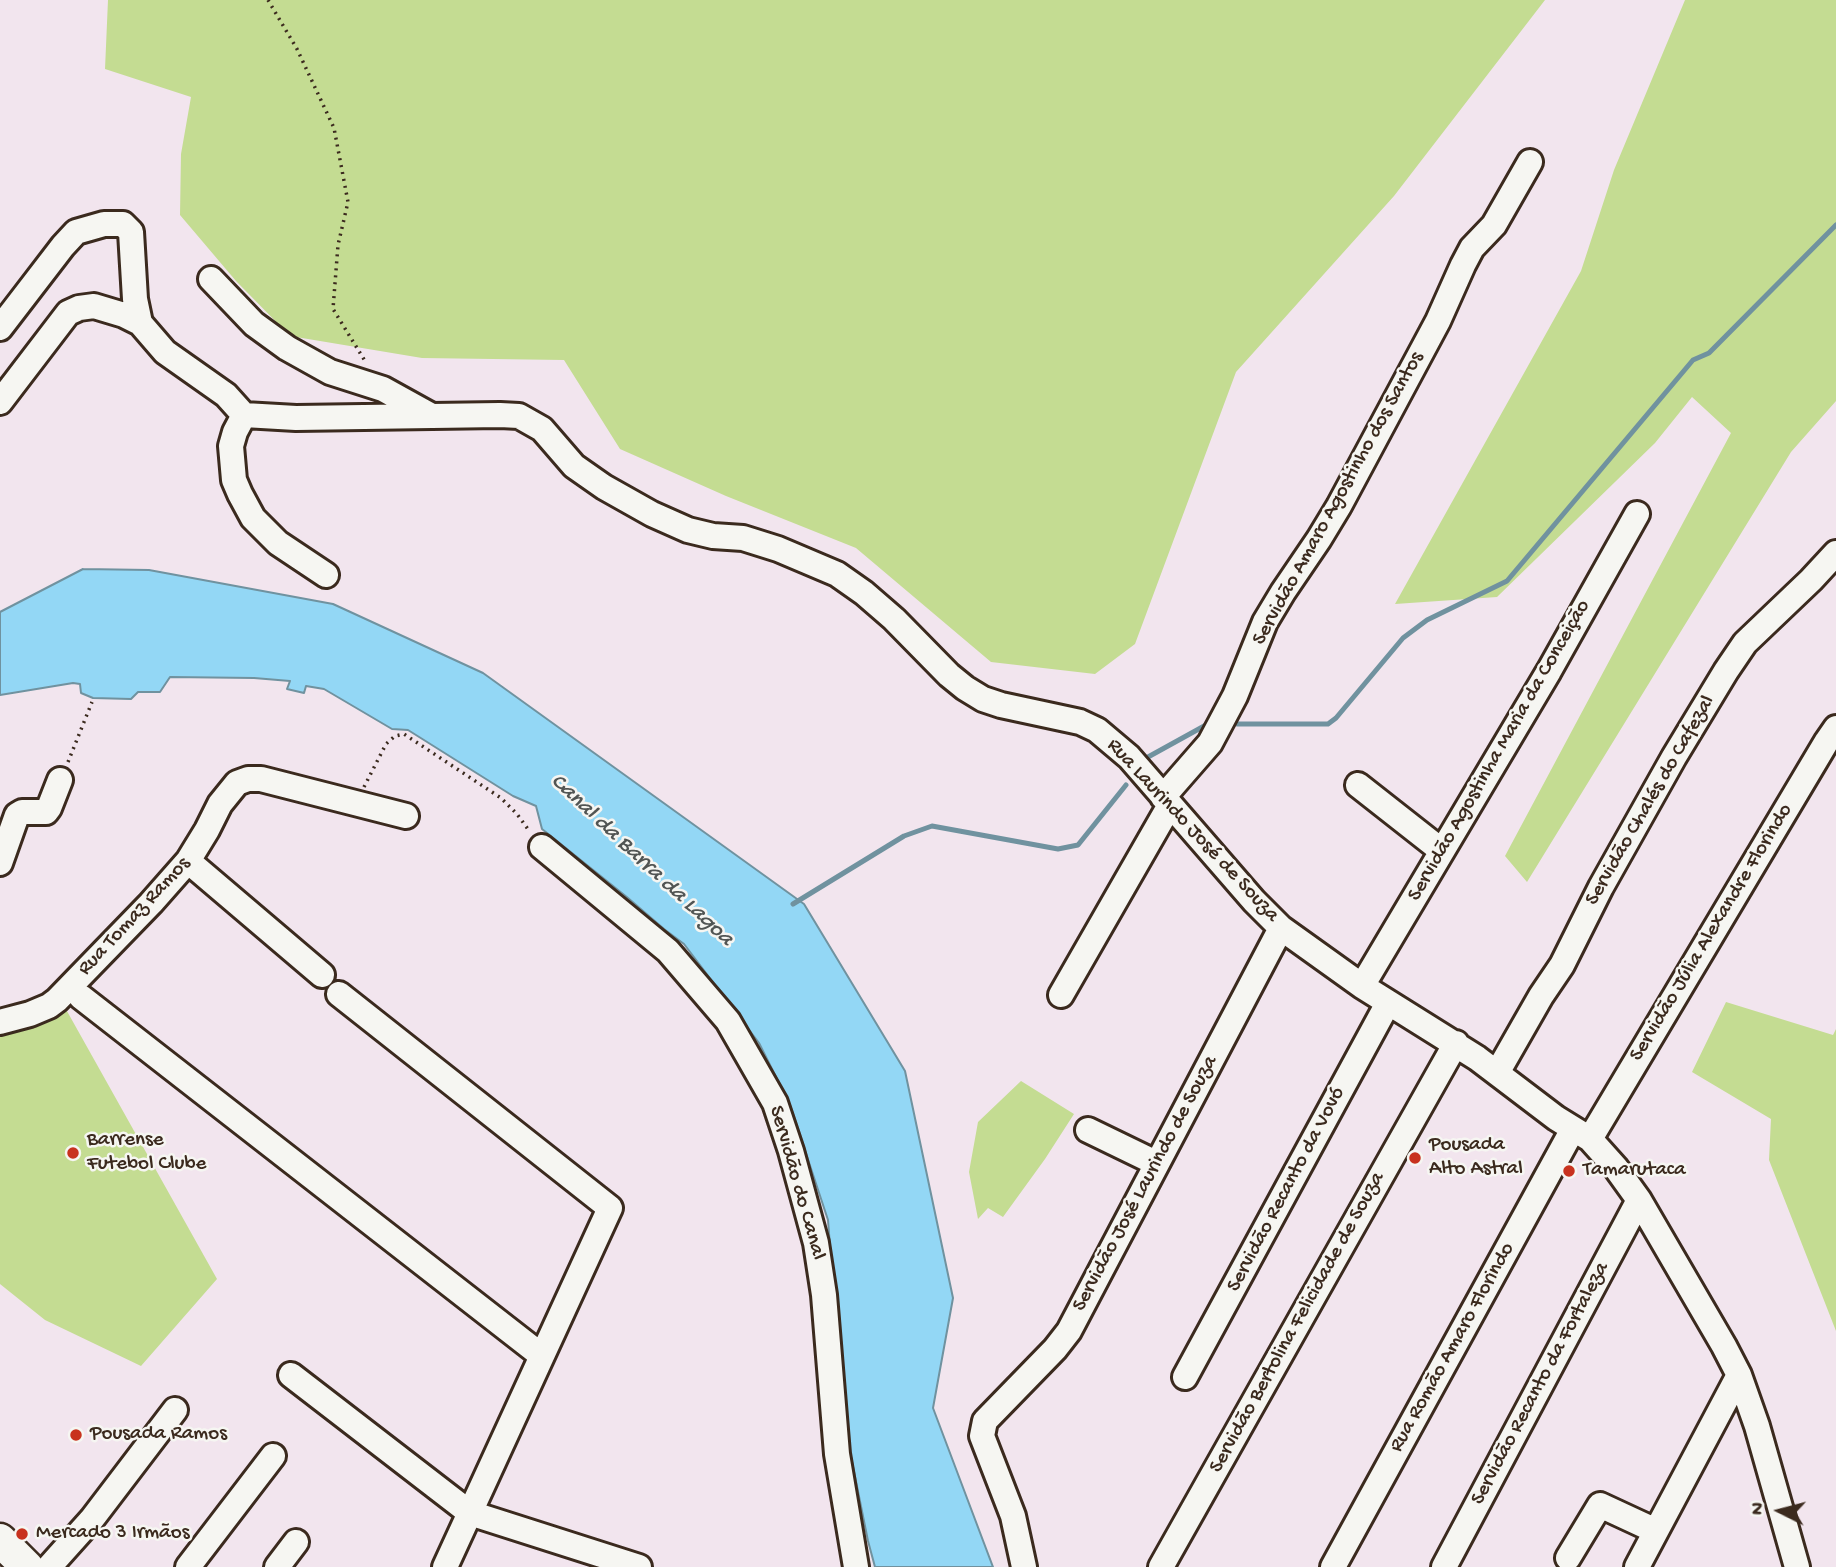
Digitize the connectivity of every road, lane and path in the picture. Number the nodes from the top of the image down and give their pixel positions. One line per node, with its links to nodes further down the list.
1 (268, 0): 6 (path)
2 (1530, 162): 18 (street, Servidão Amaro Agostinho dos Santos)
3 (211, 279): 6 (street)
4 (140, 323): 5 (street); 7 (street); 8 (street)
5 (0, 328)
6 (383, 389): 9 (street)
7 (0, 402)
8 (244, 415): 9 (street, Rua Laurindo José de Souza); 12 (street)
9 (430, 415): 18 (street, Rua Laurindo José de Souza)
10 (1637, 514): 22 (street, Servidão Agostinha Maria da Conceição)
11 (1836, 553): 34 (street, Servidão Chalés do Cafezal)
12 (326, 575)
13 (92, 702): 16 (path)
14 (1836, 729): 36 (street, Servidão Júlia Alexandre Florindo)
15 (1836, 753): 36 (street, Servidão Júlia Alexandre Florindo)
16 (60, 780): 24 (street)
17 (1358, 785): 22 (street)
18 (1166, 801): 25 (street, Rua Laurindo José de Souza); 29 (street, Servidão Amaro Agostinho dos Santos)
19 (356, 803): 20 (street, Rua Tomaz Ramos); 21 (path); 23 (street, Rua Tomaz Ramos)
20 (406, 816)
21 (542, 848): 51 (street, Servidão do Canal)
22 (1441, 851): 27 (street, Servidão Agostinha Maria da Conceição)
23 (188, 861): 26 (street); 32 (street, Rua Tomaz Ramos)
24 (0, 863)
25 (1281, 928): 27 (street, Rua Laurindo José de Souza); 37 (street, Servidão José Laurindo de Souza)
26 (322, 975)
27 (1362, 986): 31 (street, Rua Laurindo José de Souza)
28 (339, 994): 39 (street)
29 (1061, 995)
30 (81, 998): 39 (street)
31 (1388, 1003): 33 (street, Rua Laurindo José de Souza); 42 (street, Servidão Recanto da Vovó)
32 (0, 1022)
33 (1456, 1043): 34 (street, Rua Laurindo José de Souza); 58 (street, Servidão Bertolina Felicidade de Souza)
34 (1497, 1073): 36 (street, Rua Laurindo José de Souza)
35 (1088, 1130): 37 (street)
36 (1587, 1139): 38 (street, Rua Laurindo José de Souza); 59 (street, Rua Romão Amaro Florindo)
37 (1156, 1163): 57 (street, Servidão José Laurindo de Souza)
38 (1639, 1200): 41 (street, Rua Laurindo José de Souza); 60 (street, Servidão Recanto da Fortaleza)
39 (542, 1356): 45 (street)
40 (292, 1375): 45 (street)
41 (1739, 1376): 46 (street); 62 (street, Rua Laurindo José de Souza)
42 (1185, 1377)
43 (175, 1410): 53 (street)
44 (273, 1456): 54 (street)
45 (470, 1513): 50 (street); 56 (street)
46 (1656, 1531): 49 (street); 61 (street)
47 (0, 1540): 52 (main road)
48 (296, 1542): 55 (street)
49 (1568, 1558)
50 (629, 1565)
51 (852, 1566)
52 (27, 1567)
53 (48, 1567)
54 (188, 1567)
55 (277, 1567)
56 (445, 1567)
57 (1024, 1567)
58 (1161, 1567)
59 (1333, 1567)
60 (1444, 1567)
61 (1637, 1567)
62 (1797, 1567)

